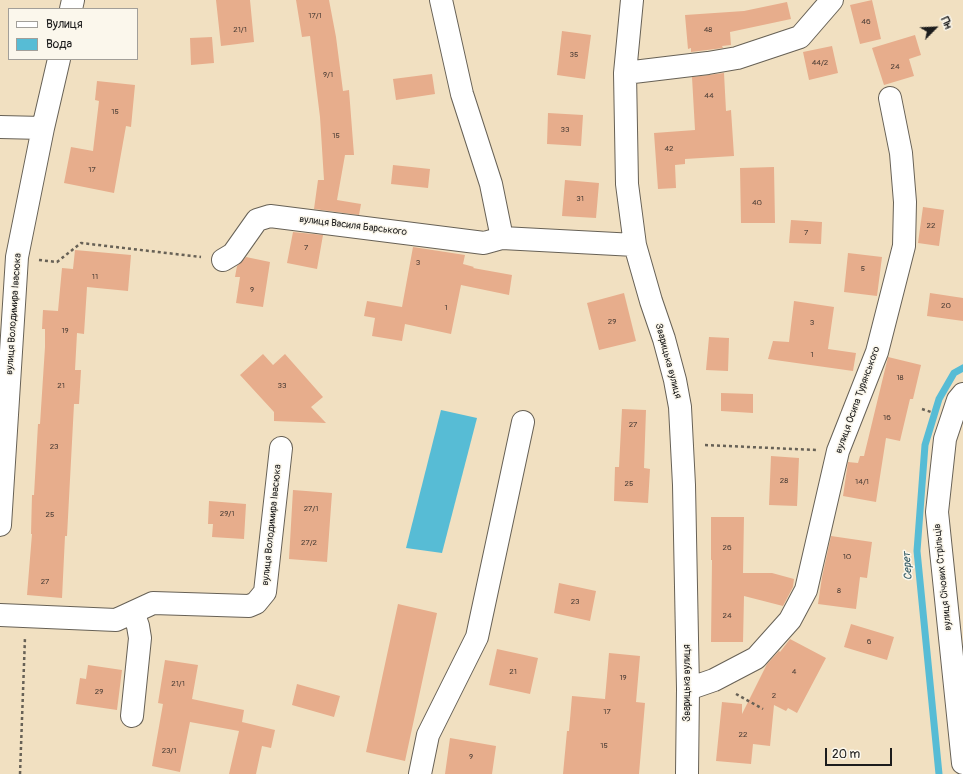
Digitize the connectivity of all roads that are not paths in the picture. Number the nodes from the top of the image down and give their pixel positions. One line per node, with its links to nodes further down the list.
1 (441, 0): 9 (street)
2 (632, 0): 5 (street, Зварицька вулиця)
3 (832, 0): 5 (street)
4 (59, 60): 8 (street, вулиця Володимира Івасюка)
5 (625, 73): 10 (street, Зварицька вулиця)
6 (890, 98): 19 (street, вулиця Осипа Турянського)
7 (0, 127): 8 (street)
8 (43, 128): 11 (street, вулиця Володимира Івасюка)
9 (502, 238): 10 (street, вулиця Василя Барського); 12 (street, вулиця Василя Барського)
10 (635, 245): 19 (street, Зварицька вулиця)
11 (12, 250): 16 (street, вулиця Володимира Івасюка)
12 (223, 260)
13 (963, 394): 21 (street, вулиця Січових Стрільців)
14 (523, 422): 22 (street)
15 (281, 448): 17 (street, вулиця Володимира Івасюка)
16 (0, 525)
17 (133, 612): 18 (street, вулиця Володимира Івасюка); 20 (street)
18 (0, 615)
19 (688, 690): 23 (street, Зварицька вулиця)
20 (132, 716)
21 (963, 763)
22 (420, 774)
23 (687, 774)

